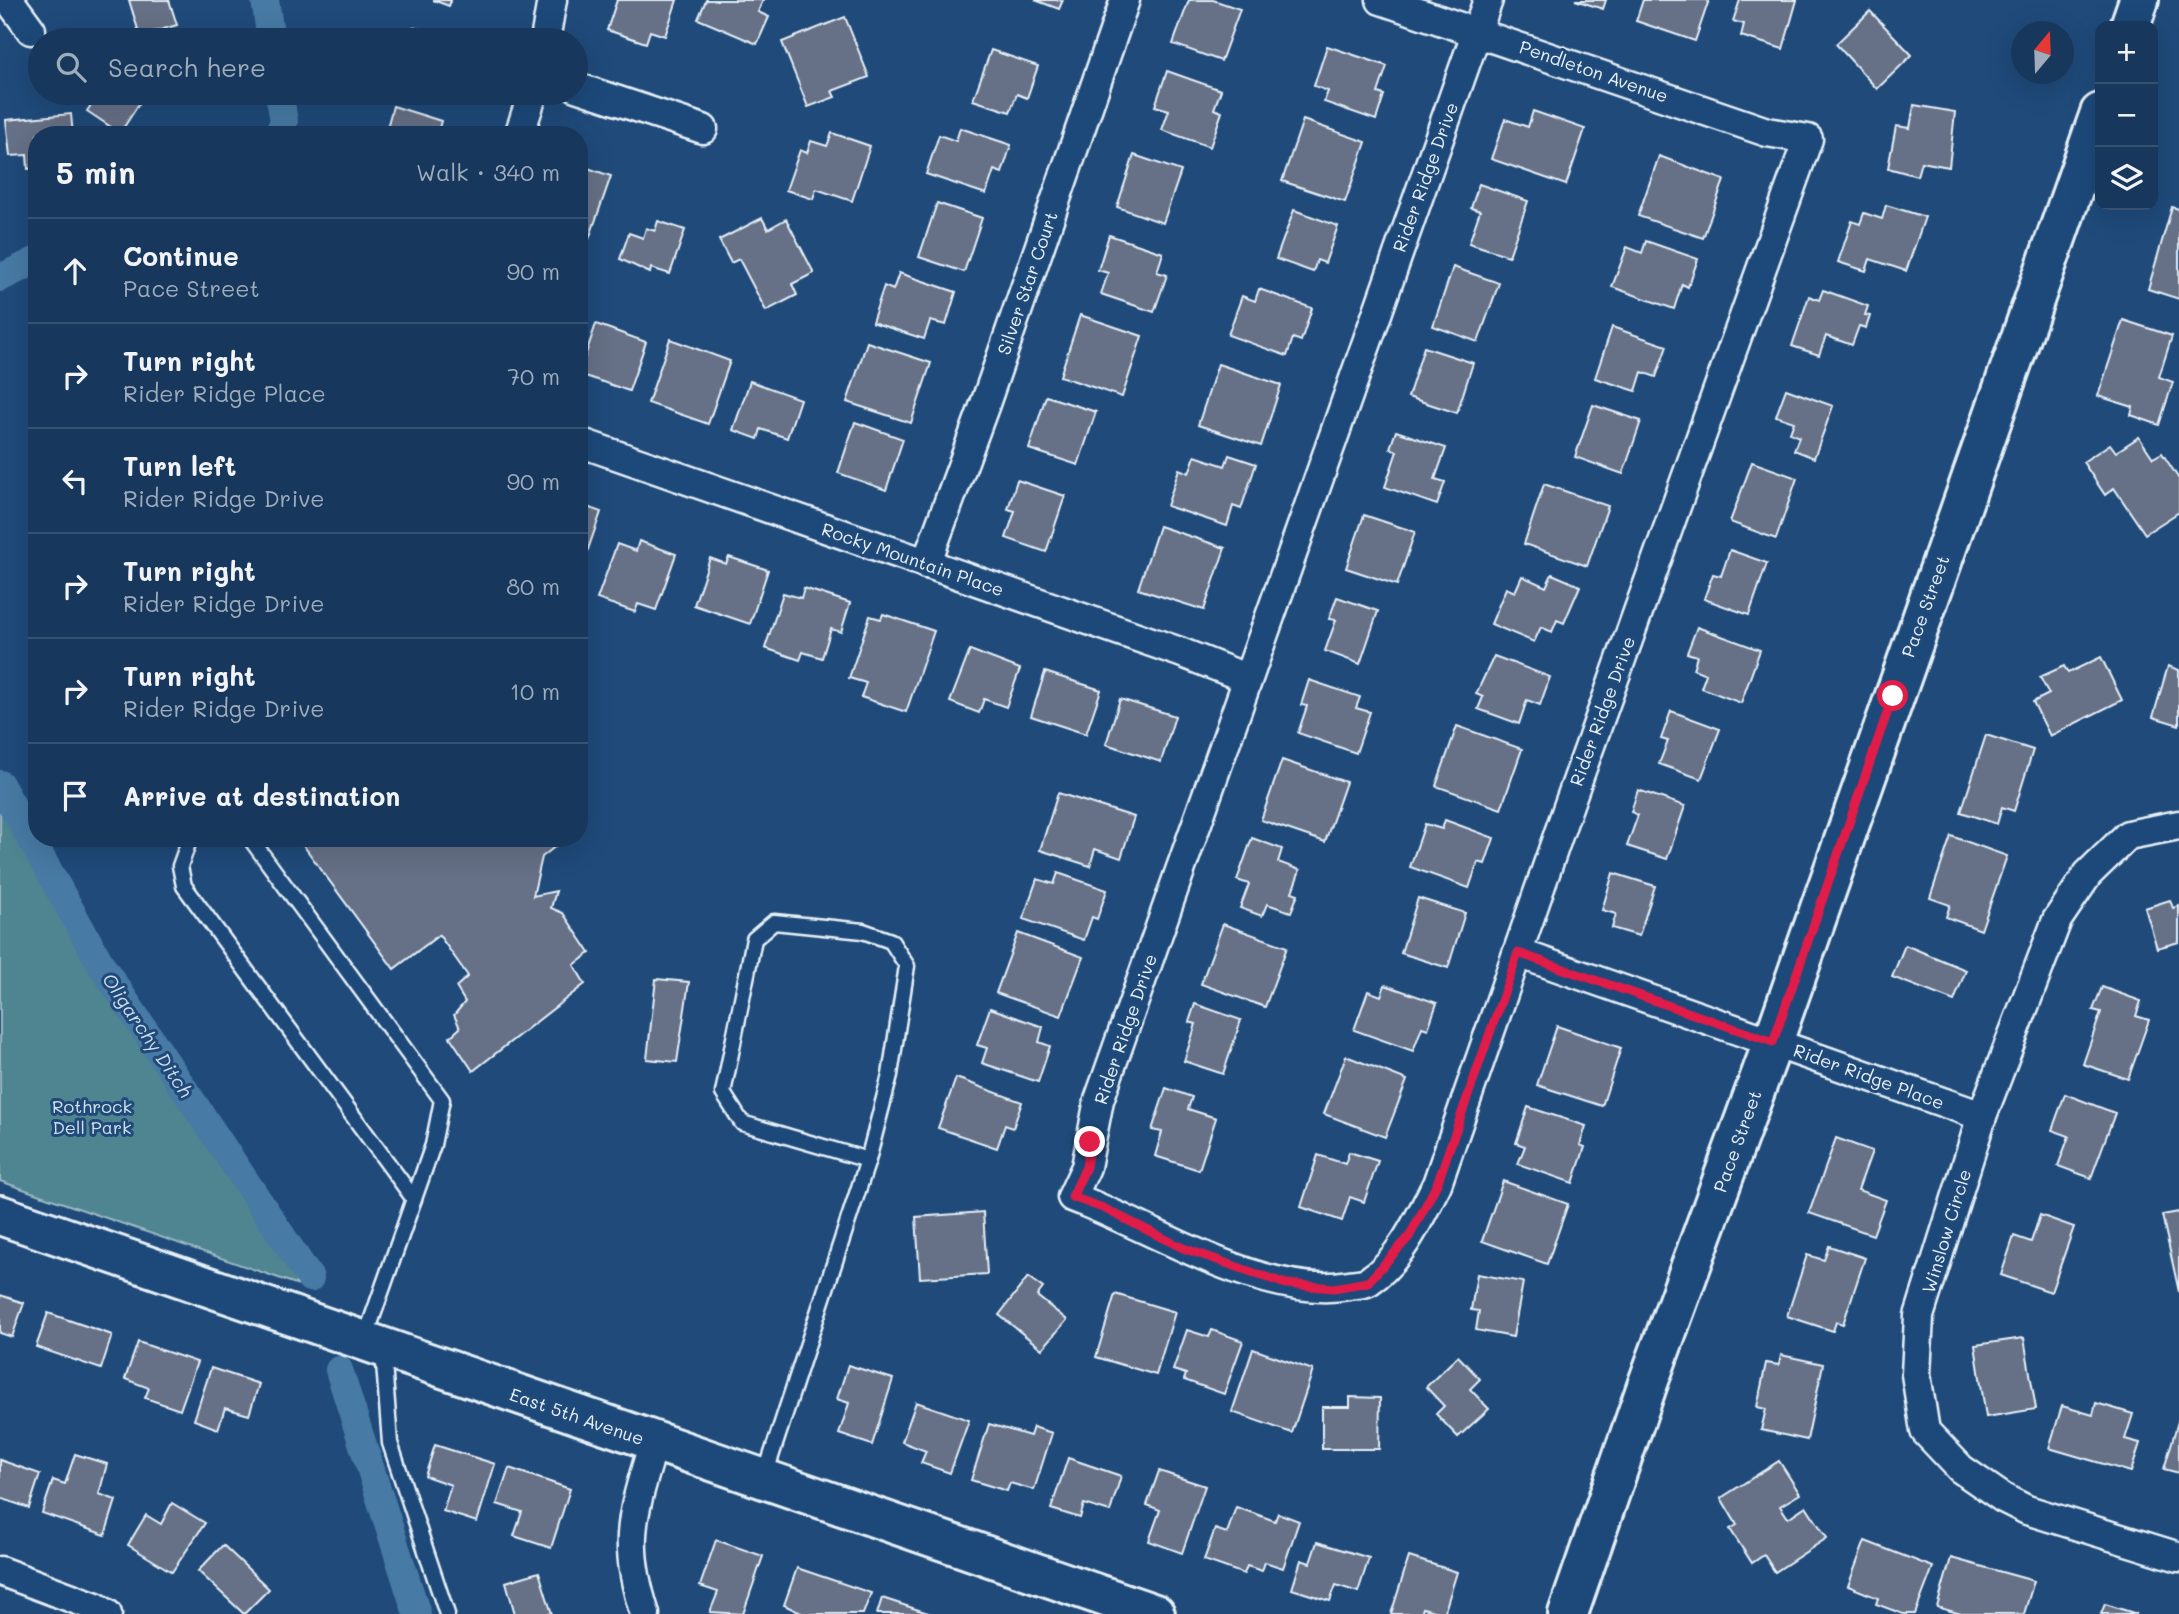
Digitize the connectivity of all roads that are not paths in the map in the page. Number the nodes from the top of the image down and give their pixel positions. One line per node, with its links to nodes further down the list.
1 (9, 0): 8 (street)
2 (552, 0): 9 (street)
3 (1125, 0): 18 (street, Silver Star Court)
4 (1381, 0): 10 (street, Pendleton Avenue)
5 (1488, 0): 10 (street, Rider Ridge Drive)
6 (2139, 0): 7 (main road)
7 (2132, 21)
8 (30, 28)
9 (547, 28)
10 (1477, 31): 16 (street, Pendleton Avenue); 19 (street, Rider Ridge Drive)
11 (588, 92): 15 (street)
12 (529, 105): 13 (street)
13 (522, 126)
14 (2095, 127): 24 (main road, Pace Street)
15 (703, 130)
16 (1808, 139): 23 (street, Rider Ridge Drive)
17 (588, 445): 18 (street, Rocky Mountain Place)
18 (926, 564): 19 (street, Rocky Mountain Place)
19 (1246, 678): 23 (street, Rider Ridge Drive)
20 (2179, 825): 25 (street, Winslow Circle)
21 (187, 847): 27 (lane)
22 (257, 847): 27 (lane)
23 (1518, 953): 24 (street, Rider Ridge Place)
24 (1773, 1042): 25 (street, Rider Ridge Place); 38 (main road, Pace Street)
25 (1982, 1116): 32 (street, Winslow Circle)
26 (868, 1160): 26 (lane); 31 (lane)
27 (414, 1199): 29 (lane)
28 (0, 1216): 29 (main road, East 5th Avenue)
29 (373, 1346): 30 (main road, East 5th Avenue); 35 (lane)
30 (654, 1442): 31 (main road, East 5th Avenue); 36 (street)
31 (764, 1480): 37 (main road, East 5th Avenue)
32 (2179, 1557)
33 (0, 1571): 34 (street)
34 (107, 1614)
35 (447, 1614)
36 (645, 1614)
37 (1155, 1614)
38 (1568, 1614)

